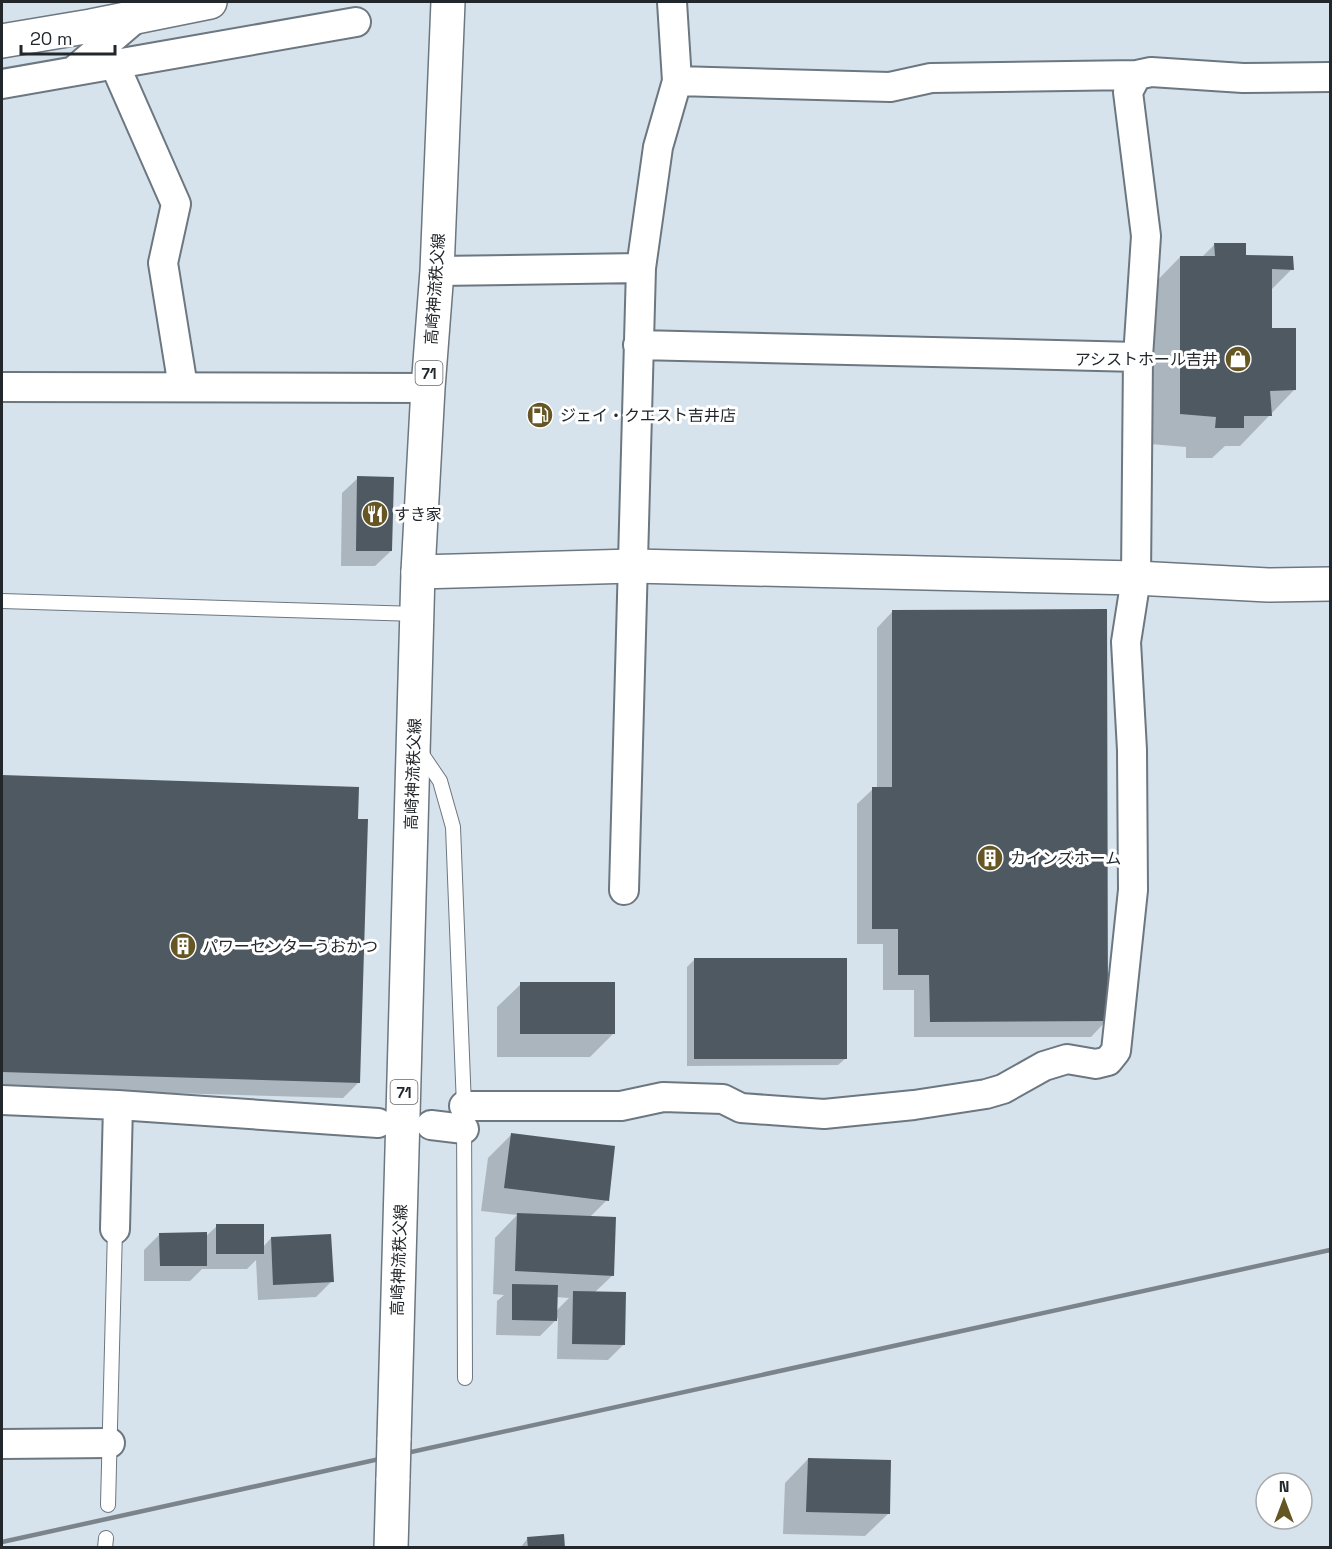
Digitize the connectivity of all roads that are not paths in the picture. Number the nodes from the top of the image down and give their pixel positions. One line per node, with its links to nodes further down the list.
1 (210, 2): 4 (main road)
2 (448, 2): 14 (main road, 高崎神流秩父線 / 71)
3 (672, 2): 11 (street)
4 (138, 16): 6 (main road); 8 (street)
5 (356, 22): 7 (street)
6 (2, 41)
7 (114, 63): 8 (street); 18 (street)
8 (72, 72): 12 (street)
9 (1137, 75): 10 (street); 11 (street); 16 (street)
10 (1330, 77)
11 (677, 81): 13 (street)
12 (2, 84)
13 (641, 268): 14 (street); 15 (street)
14 (437, 270): 19 (main road, 高崎神流秩父線 / 71)
15 (638, 345): 16 (street); 20 (street)
16 (1137, 357): 22 (street)
17 (2, 387): 18 (street)
18 (183, 387): 19 (street)
19 (428, 388): 21 (main road, 高崎神流秩父線 / 71)
20 (633, 566): 21 (main road); 22 (main road); 27 (street)
21 (418, 572): 25 (main road, 高崎神流秩父線 / 71)
22 (1136, 578): 23 (main road); 30 (street)
23 (1330, 584)
24 (2, 601): 25 (lane)
25 (417, 614): 26 (main road, 高崎神流秩父線 / 71)
26 (414, 744): 30 (lane); 38 (main road, 高崎神流秩父線 / 71, bridge)
27 (624, 890)
28 (2, 1100): 29 (street)
29 (118, 1105): 31 (street); 33 (street)
30 (464, 1118): 32 (street); 34 (lane)
31 (378, 1124)
32 (431, 1125)
33 (115, 1229): 35 (lane)
34 (465, 1378)
35 (110, 1443): 36 (street); 37 (lane)
36 (2, 1444)
37 (108, 1505)
38 (391, 1548)

